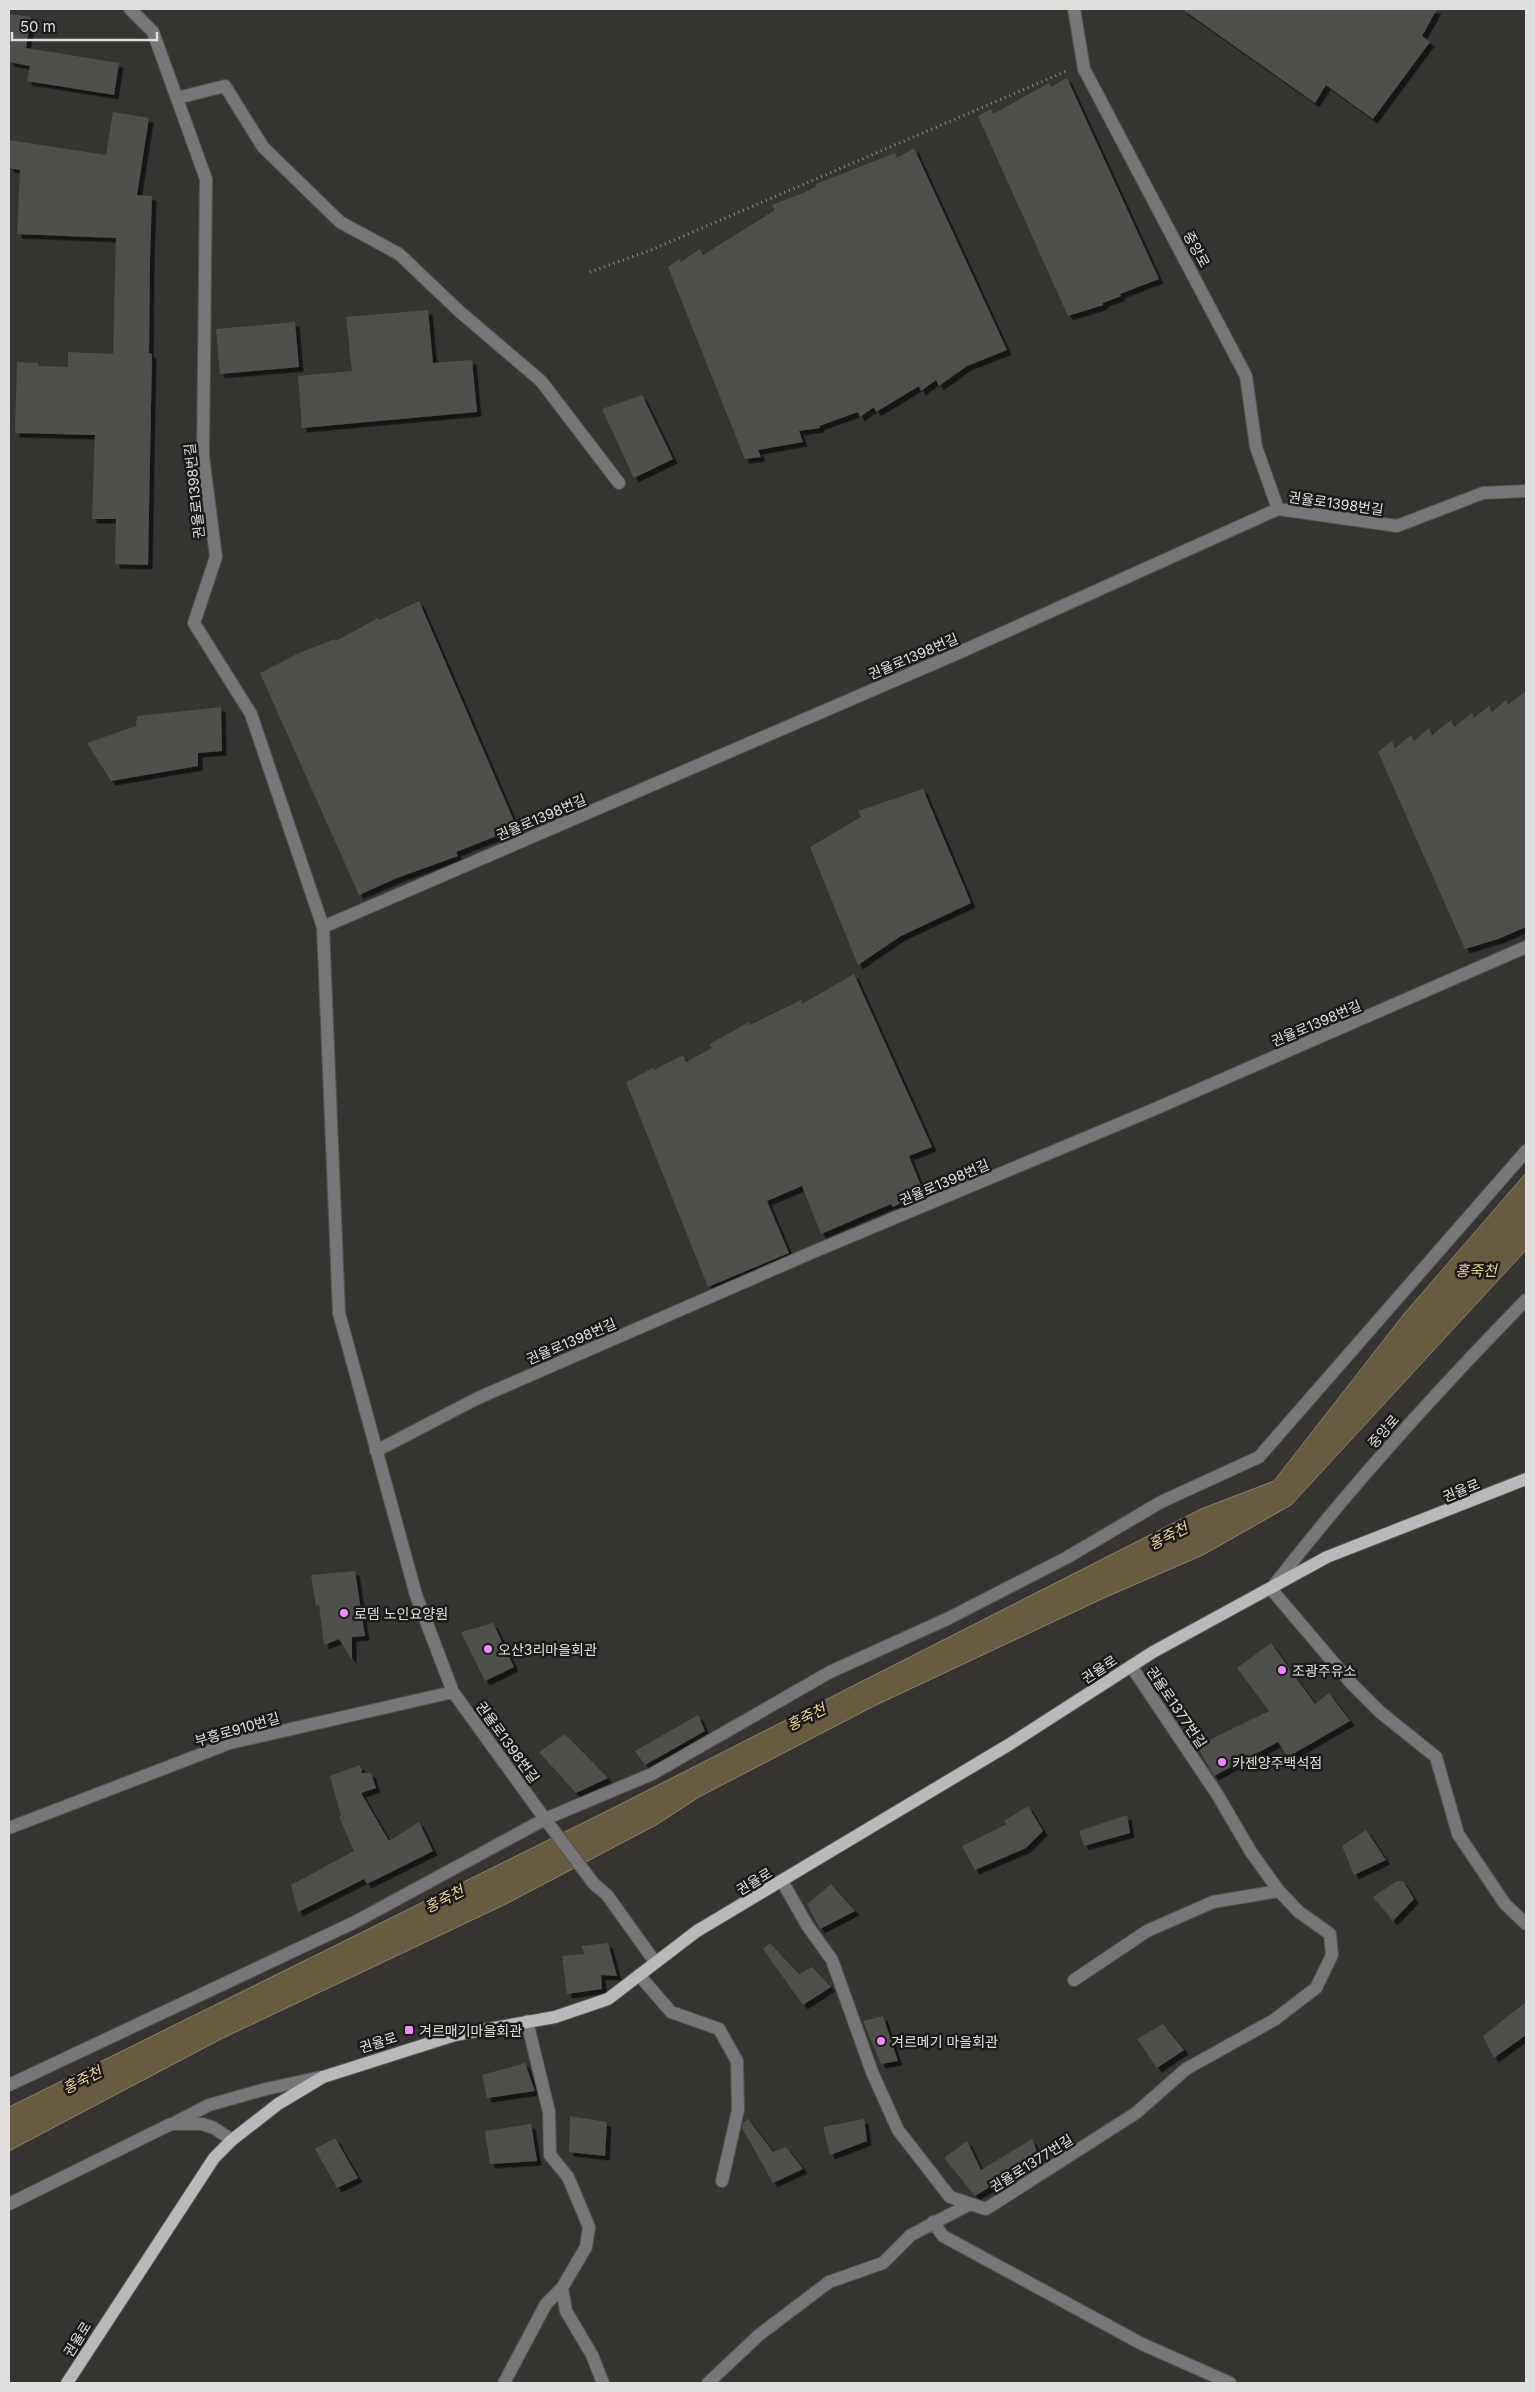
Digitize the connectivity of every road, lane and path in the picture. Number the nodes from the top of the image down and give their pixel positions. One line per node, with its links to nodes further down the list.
1 (130, 9): 4 (street, 권율로1398번길)
2 (1074, 9): 3 (street, 중앙로)
3 (1084, 64): 5 (path); 8 (street, 중앙로)
4 (177, 98): 6 (street); 9 (street, 권율로1398번길)
5 (590, 272)
6 (619, 483)
7 (1526, 491): 8 (street, 권율로1398번길)
8 (1278, 510): 9 (street, 권율로1398번길)
9 (323, 927): 13 (street, 권율로1398번길)
10 (1526, 947): 13 (street, 권율로1398번길)
11 (1526, 1151): 18 (street)
12 (1526, 1300): 15 (street, 중앙로)
13 (376, 1450): 17 (street, 권율로1398번길)
14 (1526, 1479): 15 (main road, 권율로)
15 (1271, 1589): 16 (main road, 권율로); 22 (street)
16 (1131, 1666): 20 (main road, 권율로); 21 (street, 권율로1377번길)
17 (453, 1692): 18 (street, 권율로1398번길); 19 (street, 부흥로910번길)
18 (545, 1818): 23 (street, 권율로1398번길); 28 (street)
19 (9, 1828)
20 (782, 1881): 23 (main road, 권율로); 33 (street, 권율로1377번길)
21 (1279, 1891): 25 (street); 33 (street, 권율로1377번길)
22 (1526, 1924)
23 (655, 1962): 24 (main road, 권율로)
24 (639, 1976): 26 (main road, 권율로); 31 (street)
25 (1074, 1980)
26 (527, 2021): 27 (main road, 권율로); 35 (street)
27 (323, 2077): 29 (street); 30 (main road, 권율로)
28 (9, 2085)
29 (171, 2124): 30 (street); 32 (street)
30 (232, 2140): 36 (main road, 권율로)
31 (722, 2180)
32 (9, 2204)
33 (970, 2204): 34 (street)
34 (933, 2222): 39 (street); 40 (street)
35 (562, 2288): 37 (street); 38 (street)
36 (67, 2383)
37 (504, 2383)
38 (603, 2383)
39 (708, 2383)
40 (1230, 2383)

